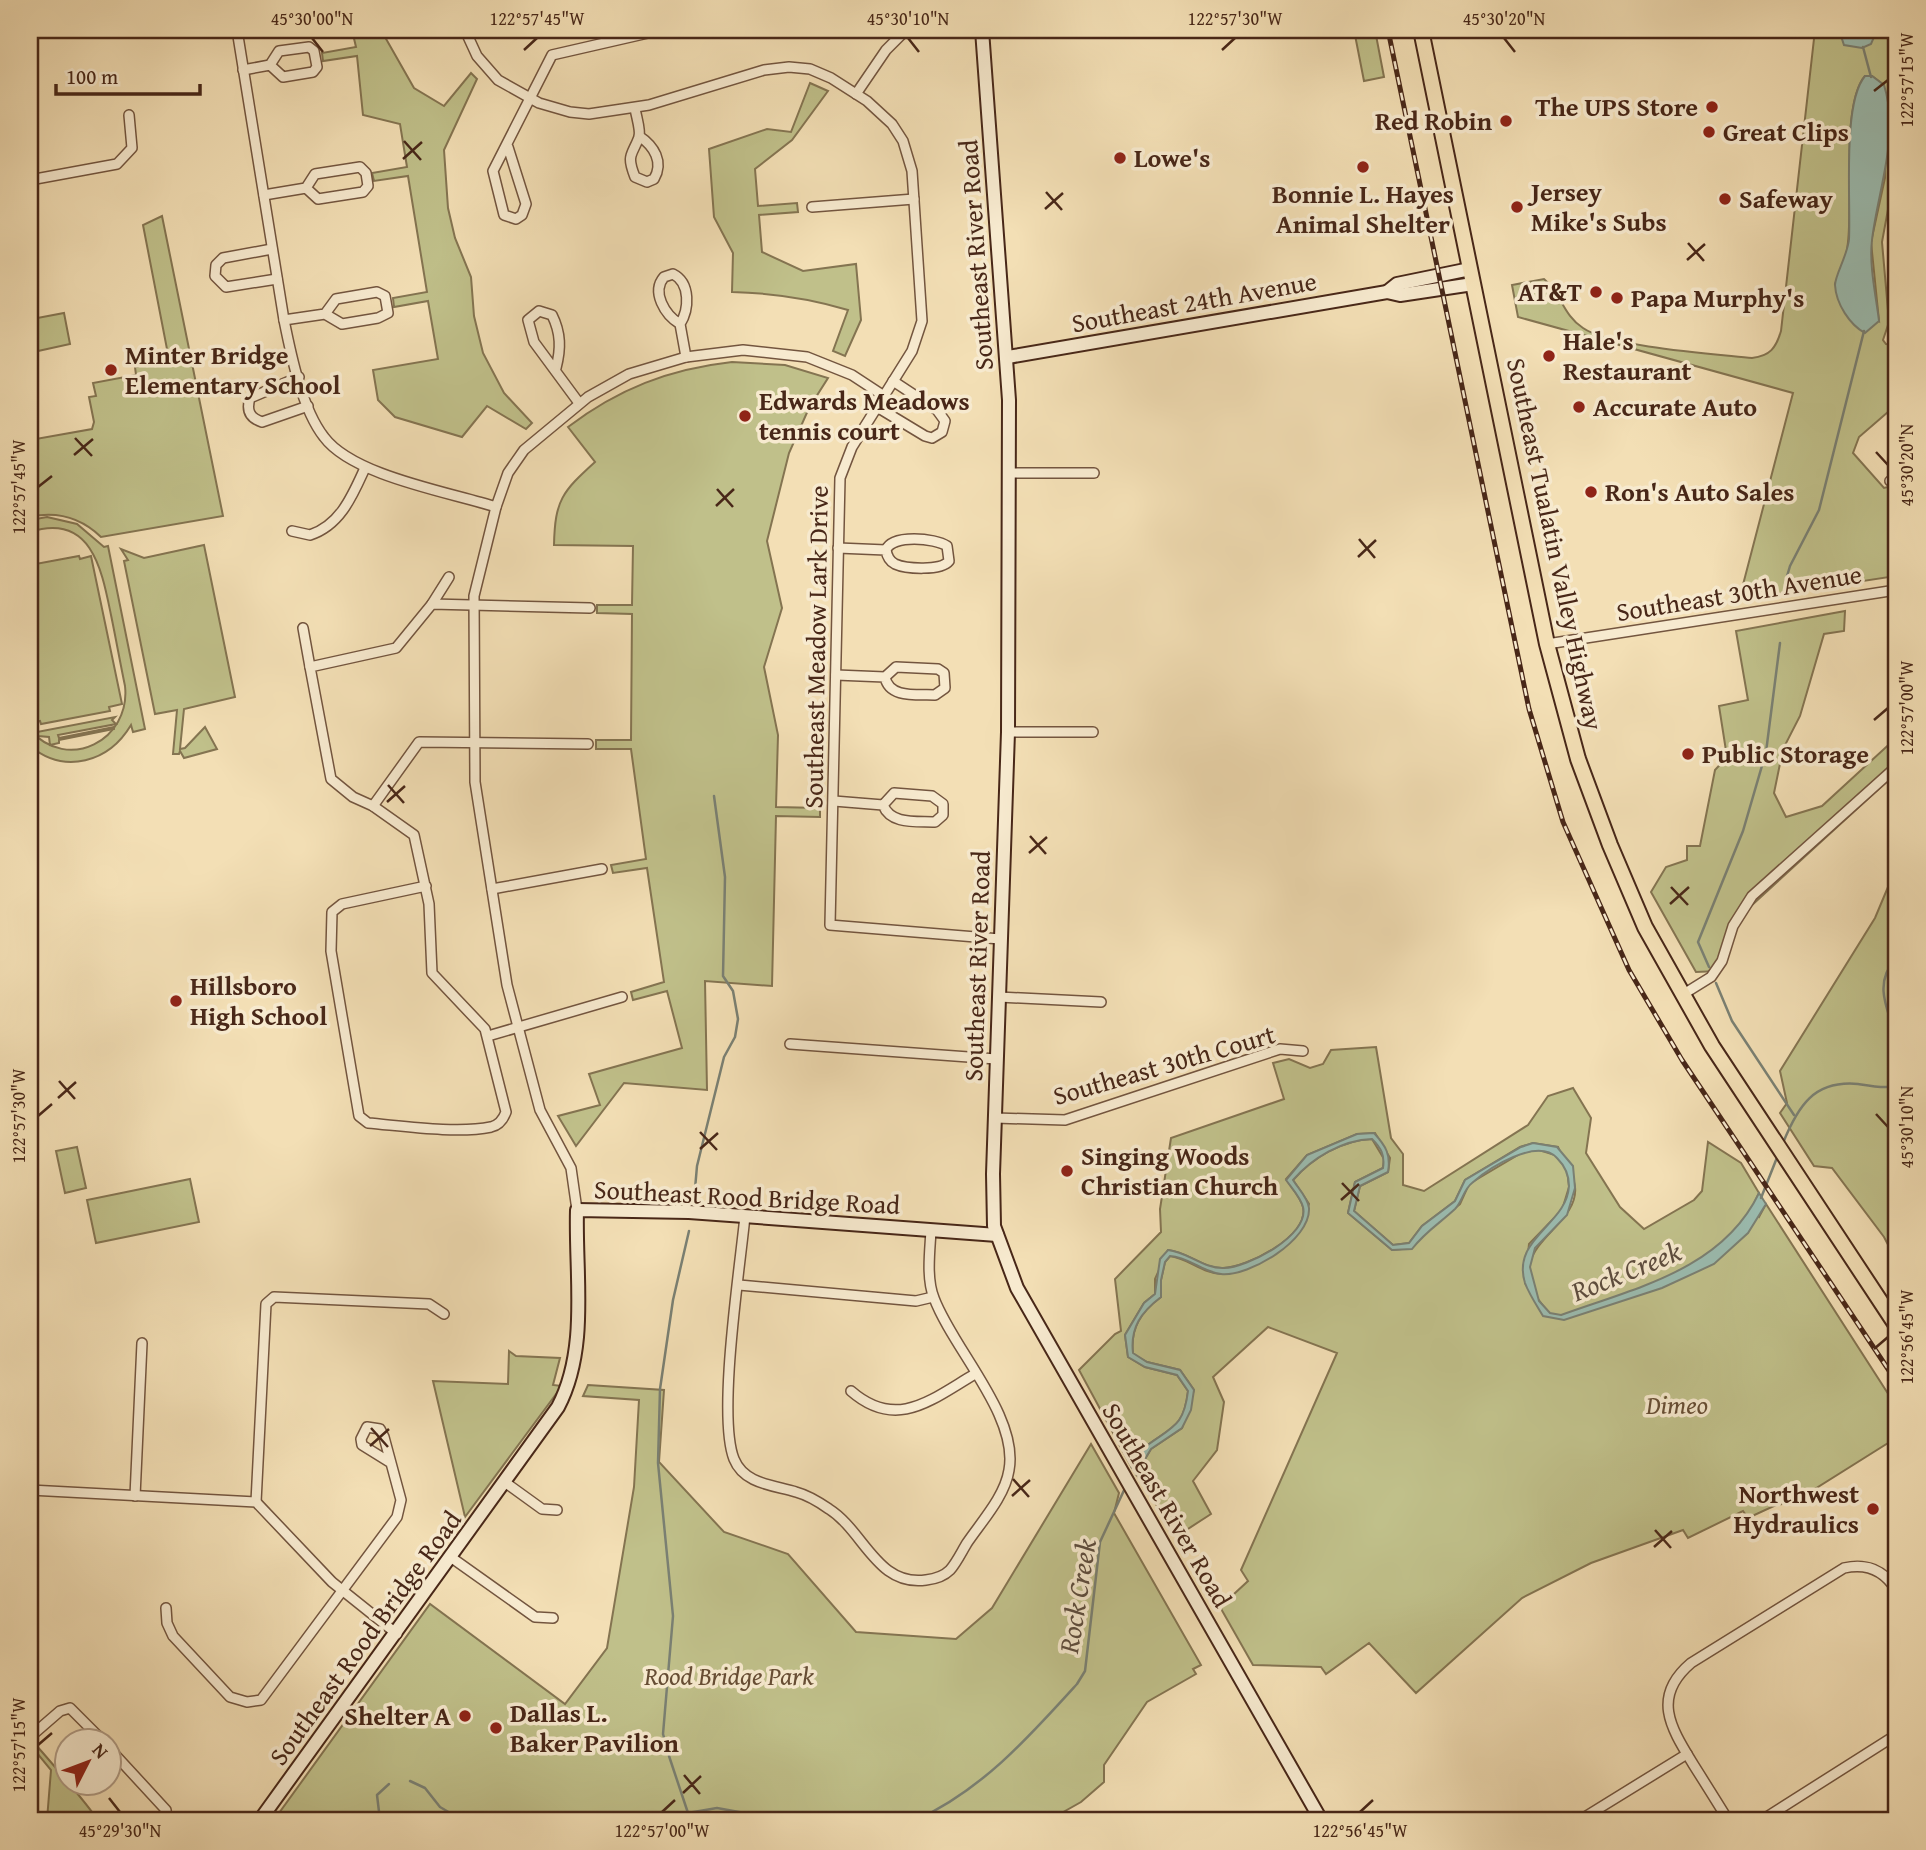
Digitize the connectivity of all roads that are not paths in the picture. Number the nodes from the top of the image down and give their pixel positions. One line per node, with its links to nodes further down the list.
1 (237, 30): 8 (street)
2 (465, 30): 10 (street, Southeast Meadow Lark Drive)
3 (661, 30): 10 (street)
4 (906, 30): 9 (street)
5 (982, 30): 29 (main road, Southeast River Road)
6 (1421, 30): 21 (main road, Southeast Tualatin Valley Highway)
7 (270, 65): 7 (street); 8 (street)
8 (243, 70): 17 (street)
9 (856, 94): 11 (street, Southeast Meadow Lark Drive); 18 (street, Southeast Meadow Lark Drive)
10 (528, 97): 11 (street, Southeast Meadow Lark Drive); 14 (street)
11 (635, 108): 13 (street)
12 (128, 115): 15 (street)
13 (639, 136): 13 (street)
14 (508, 147): 14 (street)
15 (30, 180)
16 (306, 188): 16 (street); 17 (street)
17 (264, 195): 20 (street)
18 (914, 199): 19 (street); 32 (street, Southeast Meadow Lark Drive)
19 (812, 207)
20 (272, 249): 22 (street); 22 (street)
21 (1469, 269): 23 (main road, Southeast Tualatin Valley Highway); 24 (main road, Southeast 24th Avenue)
22 (276, 279): 26 (street)
23 (1473, 284): 24 (main road, Southeast 24th Avenue); 50 (main road, Southeast Tualatin Valley Highway)
24 (1387, 292): 29 (main road, Southeast 24th Avenue)
25 (325, 314): 25 (street); 26 (street)
26 (284, 320): 31 (street)
27 (680, 324): 27 (street); 28 (street)
28 (686, 357): 33 (street); 34 (street)
29 (1007, 357): 38 (main road, Southeast River Road)
30 (556, 368): 30 (street); 34 (street)
31 (299, 377): 35 (street); 35 (street)
32 (893, 381): 33 (street, Southeast Meadow Lark Drive); 36 (street)
33 (884, 396): 36 (street, Southeast Meadow Lark Drive)
34 (579, 403): 40 (street)
35 (309, 406): 37 (street)
36 (877, 407): 42 (street, Southeast Meadow Lark Drive)
37 (365, 468): 40 (street); 41 (street)
38 (1010, 473): 39 (street); 54 (main road, Southeast River Road)
39 (1094, 473)
40 (496, 507): 47 (street)
41 (292, 531)
42 (838, 548): 43 (street); 52 (street, Southeast Meadow Lark Drive)
43 (886, 550): 43 (street)
44 (449, 578): 46 (street)
45 (1896, 590): 50 (street, Southeast 30th Avenue)
46 (432, 604): 47 (street); 51 (street)
47 (474, 606): 48 (street); 56 (street)
48 (590, 608)
49 (303, 628): 51 (street)
50 (1547, 645): 66 (main road, Southeast Tualatin Valley Highway)
51 (310, 667): 61 (street)
52 (836, 675): 53 (street); 59 (street, Southeast Meadow Lark Drive)
53 (885, 677): 53 (street)
54 (1008, 732): 55 (street); 65 (main road, Southeast River Road)
55 (1093, 732)
56 (473, 744): 57 (street); 61 (street); 64 (street)
57 (588, 744)
58 (1896, 767): 66 (street)
59 (834, 801): 60 (street); 65 (street, Southeast Meadow Lark Drive)
60 (883, 805): 60 (street)
61 (373, 806): 63 (street)
62 (602, 869): 64 (street)
63 (426, 886): 71 (street); 71 (street)
64 (492, 889): 70 (street)
65 (1000, 939): 68 (main road, Southeast River Road)
66 (1682, 995): 83 (main road, Southeast Tualatin Valley Highway)
67 (622, 997): 70 (street)
68 (999, 997): 69 (street); 74 (main road, Southeast River Road)
69 (1101, 1002)
70 (517, 1028): 71 (street); 76 (street)
71 (488, 1036)
72 (790, 1044): 74 (street)
73 (1303, 1051): 75 (street, Southeast 30th Court)
74 (996, 1059): 75 (main road, Southeast River Road)
75 (995, 1118): 79 (main road, Southeast River Road)
76 (576, 1210): 77 (main road, Southeast Rood Bridge Road); 88 (main road, Southeast Rood Bridge Road)
77 (745, 1216): 78 (main road, Southeast Rood Bridge Road); 80 (street)
78 (931, 1230): 79 (main road, Southeast Rood Bridge Road); 81 (street)
79 (997, 1234): 106 (main road, Southeast River Road)
80 (738, 1285): 81 (street); 85 (street)
81 (933, 1297): 85 (street)
82 (444, 1314): 91 (street)
83 (1896, 1325)
84 (142, 1343): 90 (street)
85 (975, 1374): 86 (street)
86 (850, 1391)
87 (391, 1463): 95 (street)
88 (506, 1483): 92 (street); 93 (main road, Southeast Rood Bridge Road)
89 (30, 1490): 90 (street)
90 (135, 1496): 91 (street)
91 (257, 1502): 95 (street)
92 (557, 1510)
93 (452, 1558): 97 (street); 98 (main road, Southeast Rood Bridge Road)
94 (1896, 1590): 102 (street)
95 (342, 1592): 96 (street); 98 (street)
96 (166, 1608)
97 (552, 1618)
98 (397, 1634): 105 (main road, Southeast Rood Bridge Road)
99 (91, 1728): 101 (street)
100 (1896, 1735): 109 (street)
101 (30, 1737)
102 (1687, 1754): 107 (street); 108 (street)
103 (122, 1761): 104 (street)
104 (167, 1820)
105 (260, 1820)
106 (1321, 1820)
107 (1580, 1820)
108 (1728, 1820)
109 (1762, 1820)

